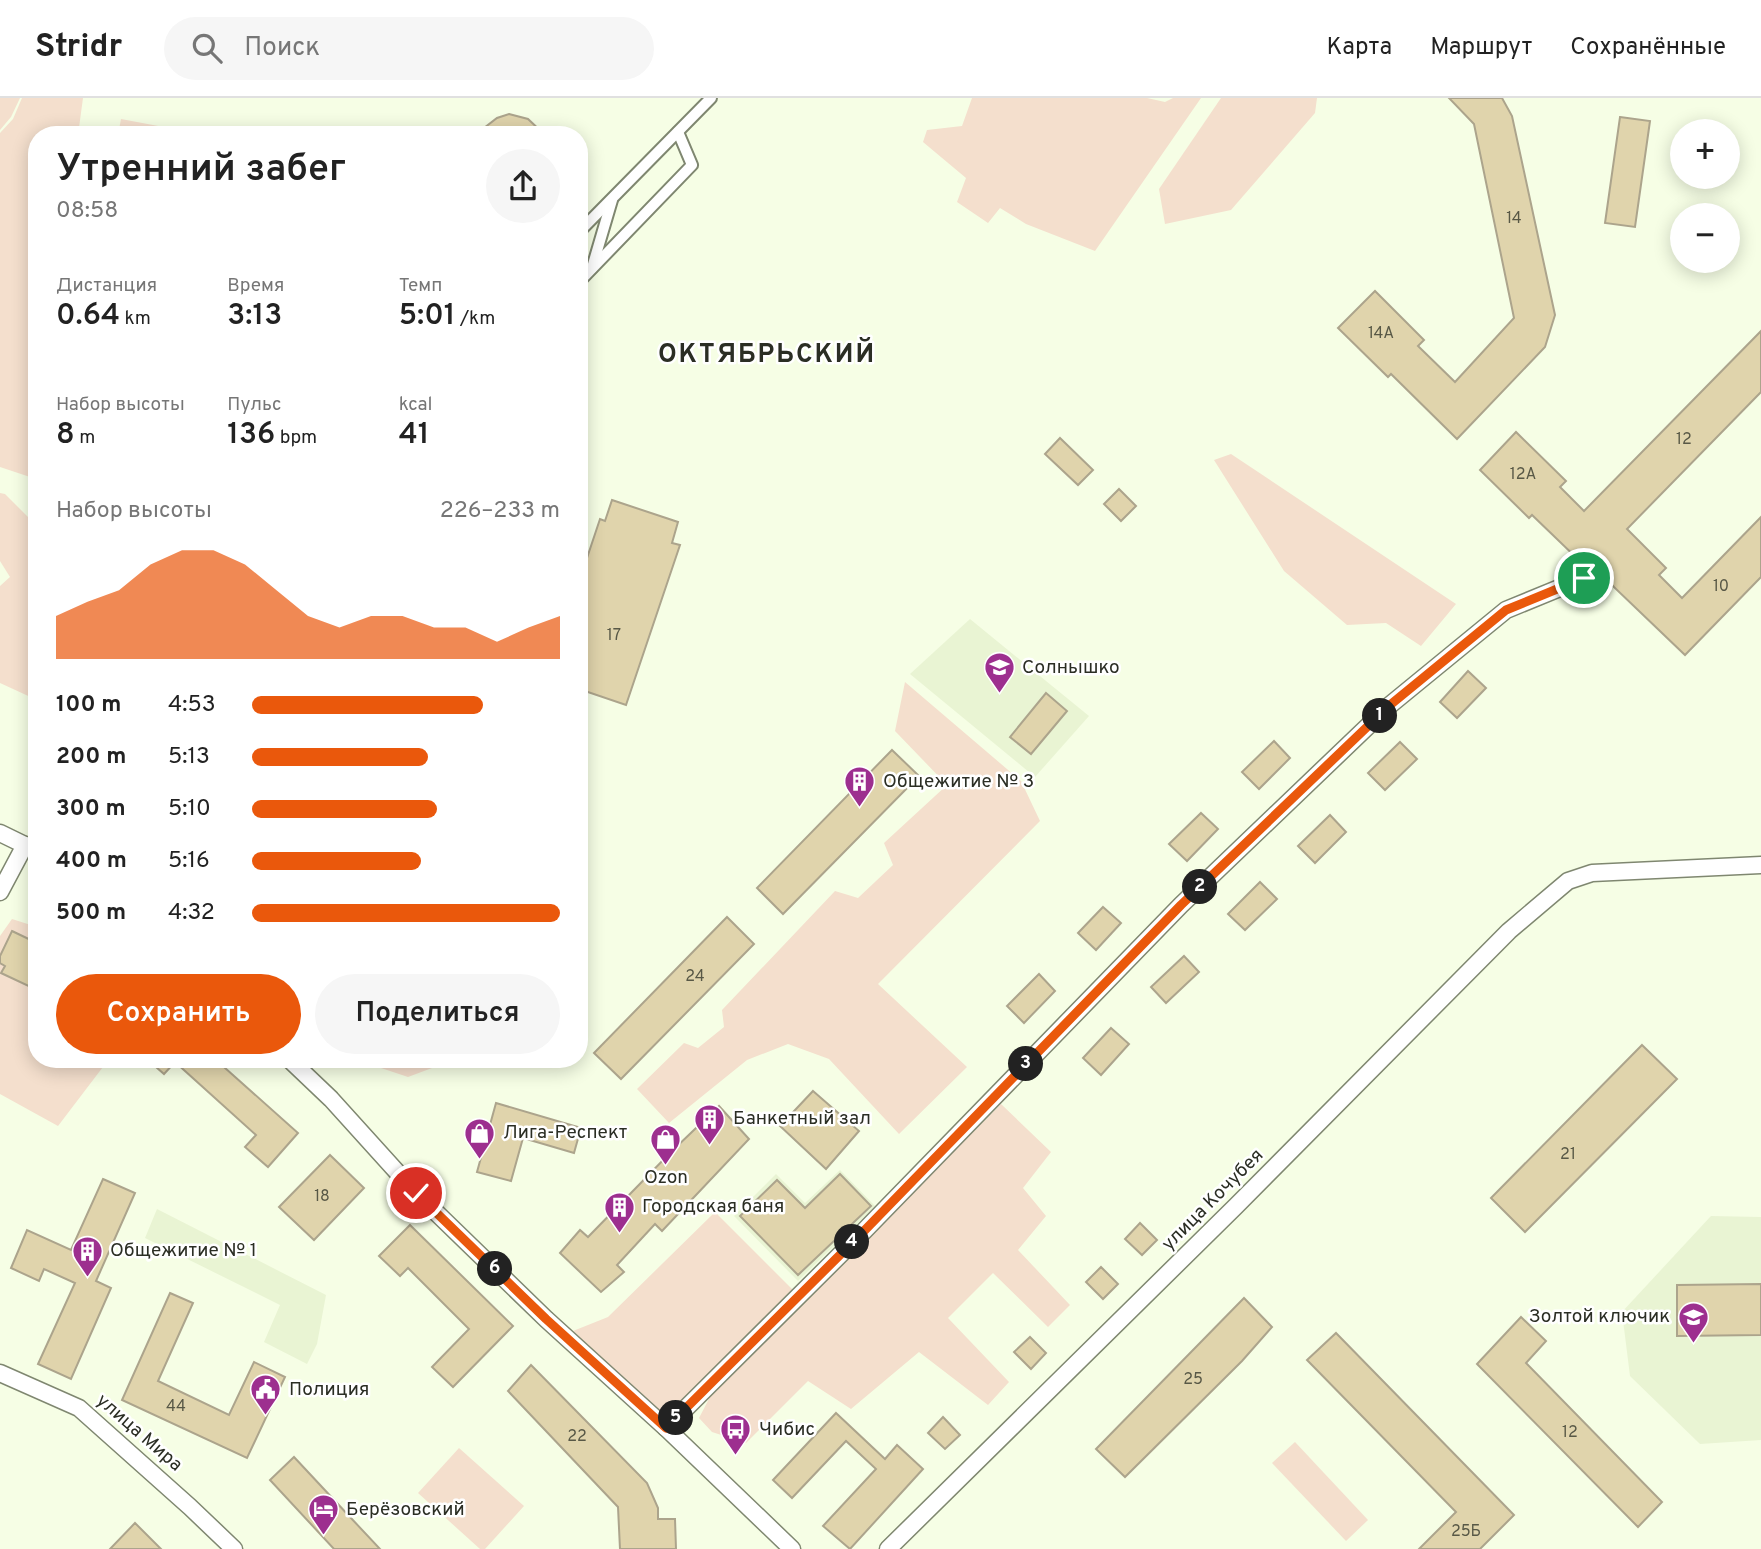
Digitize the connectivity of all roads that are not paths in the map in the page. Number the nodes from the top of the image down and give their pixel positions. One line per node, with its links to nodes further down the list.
1 (711, 98): 2 (street)
2 (678, 132): 3 (street); 5 (street)
3 (613, 198): 4 (street); 5 (street)
4 (588, 223)
5 (591, 271): 6 (street)
6 (588, 274)
7 (1584, 578): 15 (street)
8 (0, 833): 9 (street)
9 (28, 847)
10 (28, 852): 12 (street)
11 (1761, 865): 18 (street, улица Кочубея)
12 (0, 892)
13 (298, 1068): 15 (street)
14 (0, 1373): 16 (street, улица Мира)
15 (666, 1428): 17 (street)
16 (234, 1549)
17 (792, 1549)
18 (888, 1549)

